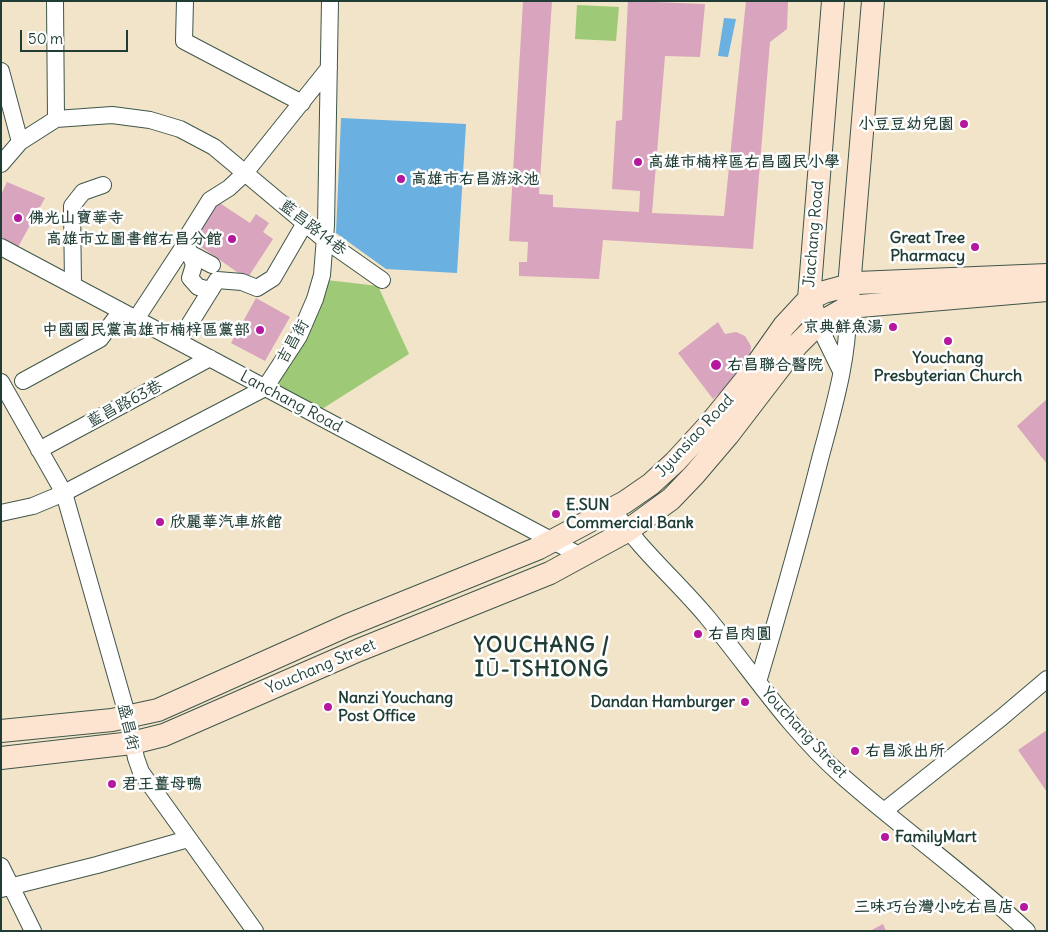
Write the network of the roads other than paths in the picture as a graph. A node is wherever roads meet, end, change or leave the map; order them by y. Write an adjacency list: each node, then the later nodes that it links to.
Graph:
1 (55, 1): 9 (street)
2 (185, 1): 8 (street)
3 (330, 1): 6 (street, 吉昌街)
4 (833, 1): 24 (street, Jiachang Road)
5 (873, 1): 20 (street)
6 (329, 68): 8 (street); 15 (street, 吉昌街)
7 (1, 71): 10 (street)
8 (302, 103): 12 (street)
9 (56, 120): 10 (street, 藍昌路14巷); 12 (street, 藍昌路14巷)
10 (20, 142): 11 (street, 藍昌路14巷)
11 (1, 164)
12 (246, 173): 14 (street, 藍昌路14巷); 22 (street)
13 (103, 185): 21 (street)
14 (305, 223): 15 (street, 藍昌路14巷); 22 (street)
15 (325, 240): 19 (street, 藍昌路14巷); 34 (street, 吉昌街)
16 (1, 247): 21 (street, Lanchang Road)
17 (212, 265): 27 (street)
18 (1047, 275): 20 (street, Jyunsiao Road)
19 (382, 280)
20 (848, 284): 24 (street, Jyunsiao Road); 25 (street)
21 (73, 285): 26 (street, Lanchang Road)
22 (211, 290): 29 (street)
23 (1047, 290): 25 (street, Jyunsiao Road)
24 (808, 299): 28 (street, Jiachang Road); 37 (street, Jyunsiao Road)
25 (848, 307): 28 (street, Jyunsiao Road); 31 (street)
26 (121, 311): 27 (street, Lanchang Road); 32 (street)
27 (136, 319): 29 (street, Lanchang Road)
28 (818, 324): 31 (street, Jiachang Road); 39 (street, Jyunsiao Road)
29 (178, 341): 30 (street, Lanchang Road)
30 (210, 358): 34 (street, Lanchang Road); 35 (street, 藍昌路63巷)
31 (841, 371): 43 (street)
32 (23, 381)
33 (1, 382): 35 (street, 盛昌街)
34 (265, 388): 36 (street, 吉昌街); 40 (street, Lanchang Road)
35 (39, 450): 36 (street, 盛昌街)
36 (64, 493): 38 (street, 吉昌街); 44 (street, 盛昌街)
37 (612, 508): 39 (street, Youchang Street); 40 (street, Jyunsiao Road)
38 (1, 513)
39 (627, 530): 41 (street, Youchang Street); 43 (street, Youchang Street)
40 (552, 541): 41 (street, Lanchang Road); 44 (street, Youchang Street)
41 (581, 556): 46 (street, Youchang Street)
42 (1047, 679): 48 (street)
43 (758, 682): 48 (street, Youchang Street)
44 (128, 718): 45 (street, Youchang Street); 46 (street, 盛昌街)
45 (1, 731)
46 (132, 743): 47 (street, Youchang Street); 49 (street, 盛昌街)
47 (1, 758)
48 (884, 811): 54 (street, Youchang Street)
49 (188, 839): 51 (street); 53 (street, 盛昌街)
50 (1, 866): 51 (street)
51 (6, 887): 52 (street)
52 (33, 931)
53 (256, 931)
54 (1027, 931)

